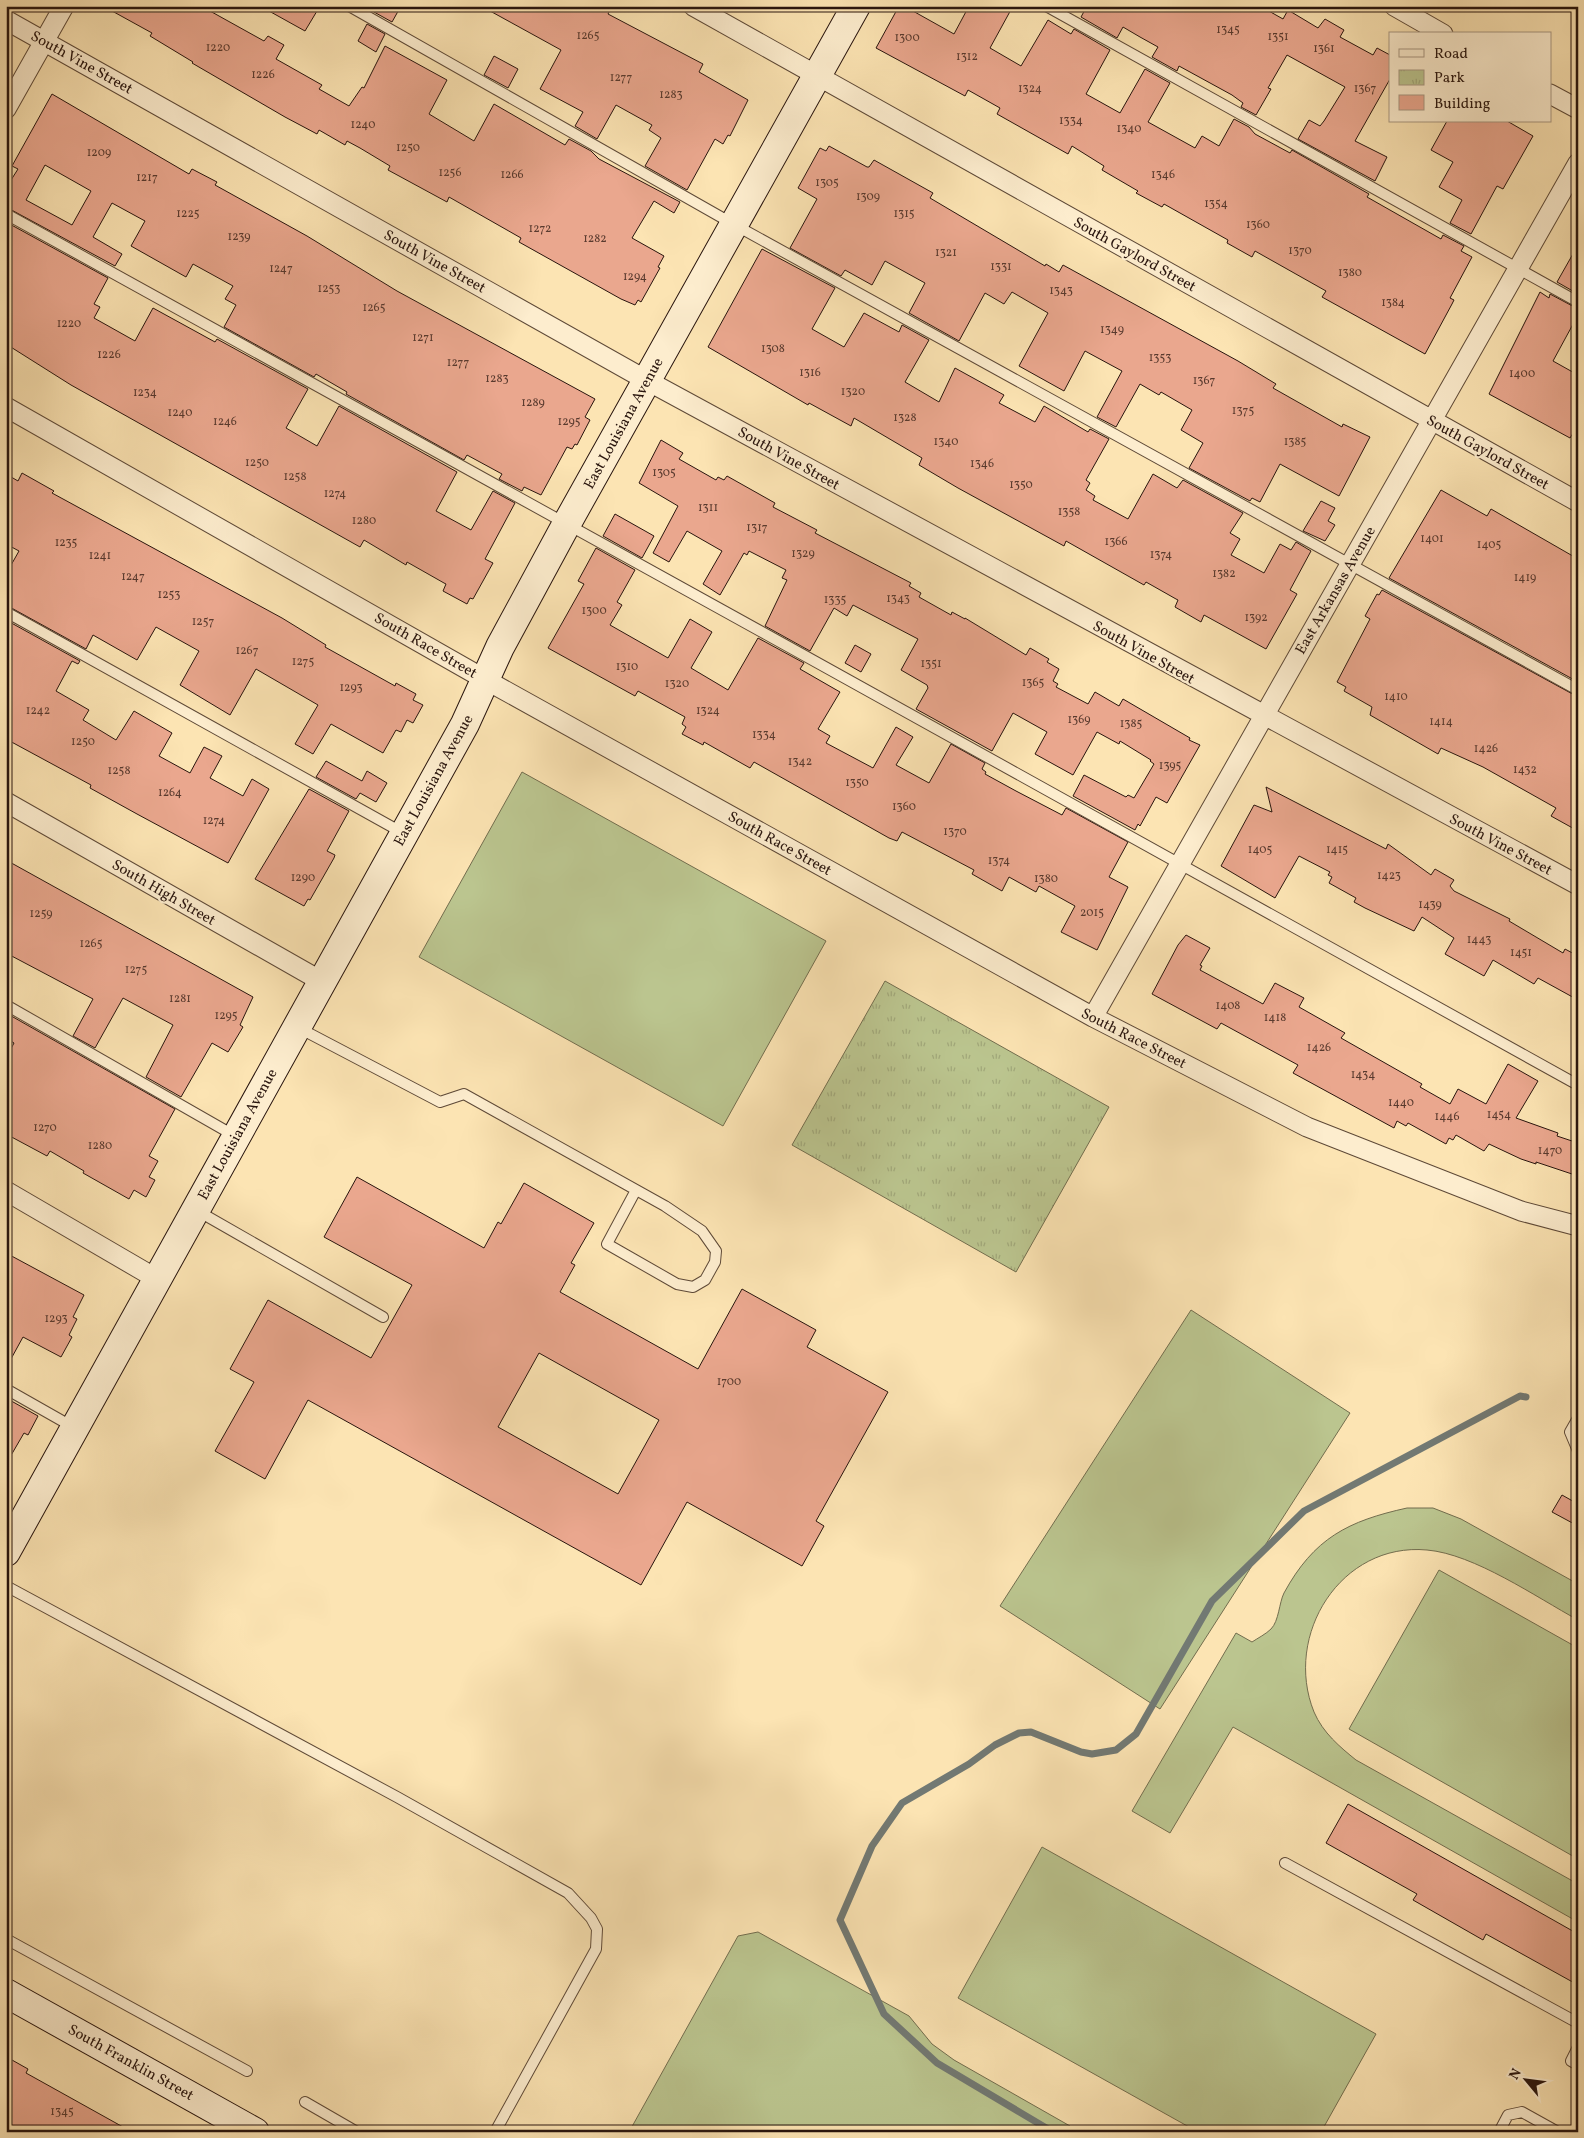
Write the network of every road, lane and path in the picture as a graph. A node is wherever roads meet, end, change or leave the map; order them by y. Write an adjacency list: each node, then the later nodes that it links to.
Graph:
1 (64, 6): 9 (street)
2 (350, 6): 16 (lane)
3 (693, 6): 10 (street, South Gaylord Street)
4 (856, 6): 10 (street, East Louisiana Avenue)
5 (1046, 6): 17 (lane)
6 (1394, 6): 8 (street)
7 (6, 20): 9 (street, South Vine Street)
8 (1440, 32)
9 (44, 41): 12 (street); 19 (street, South Vine Street)
10 (817, 76): 16 (street, East Louisiana Avenue); 21 (street, South Gaylord Street)
11 (1552, 95): 13 (street)
12 (6, 109)
13 (1578, 109)
14 (1578, 163): 17 (street, East Arkansas Avenue)
15 (6, 214): 23 (lane)
16 (735, 225): 19 (street, East Louisiana Avenue); 24 (lane)
17 (1518, 268): 18 (lane); 21 (street, East Arkansas Avenue)
18 (1578, 302)
19 (646, 380): 23 (street, East Louisiana Avenue); 28 (street, South Vine Street)
20 (6, 407): 26 (street, South Race Street)
21 (1432, 421): 22 (street, South Gaylord Street); 24 (street, East Arkansas Avenue)
22 (1578, 502)
23 (566, 525): 26 (street, East Louisiana Avenue); 31 (lane)
24 (1350, 563): 27 (lane); 28 (street, East Arkansas Avenue)
25 (6, 612): 30 (lane)
26 (486, 680): 30 (street, East Louisiana Avenue); 35 (street, South Race Street)
27 (1578, 690)
28 (1263, 716): 31 (street, East Arkansas Avenue); 32 (street, South Vine Street)
29 (6, 802): 33 (street, South High Street)
30 (404, 833): 33 (street, East Louisiana Avenue)
31 (1180, 862): 35 (street, East Arkansas Avenue); 37 (lane)
32 (1578, 885)
33 (321, 981): 36 (street, East Louisiana Avenue)
34 (6, 1005): 38 (lane)
35 (1093, 1017): 42 (street, South Race Street)
36 (296, 1027): 38 (street, East Louisiana Avenue); 39 (lane)
37 (1578, 1085)
38 (236, 1136): 41 (street, East Louisiana Avenue)
39 (636, 1190): 39 (lane)
40 (6, 1191): 43 (street)
41 (195, 1210): 43 (street, East Louisiana Avenue); 44 (lane)
42 (1578, 1226)
43 (157, 1278): 47 (street, East Louisiana Avenue)
44 (383, 1317)
45 (6, 1390): 47 (lane)
46 (1578, 1418): 48 (lane)
47 (74, 1428): 49 (street, East Louisiana Avenue)
48 (1578, 1451)
49 (6, 1552)
50 (6, 1586): 61 (lane)
51 (1285, 1863): 54 (lane)
52 (6, 1939): 57 (lane)
53 (6, 1993): 59 (street, South Franklin Street)
54 (1578, 2023)
55 (1578, 2047): 56 (lane)
56 (1578, 2065)
57 (247, 2071)
58 (304, 2102): 60 (lane)
59 (255, 2132)
60 (357, 2132)
61 (495, 2132)
62 (1499, 2132): 63 (lane)
63 (1558, 2132)

